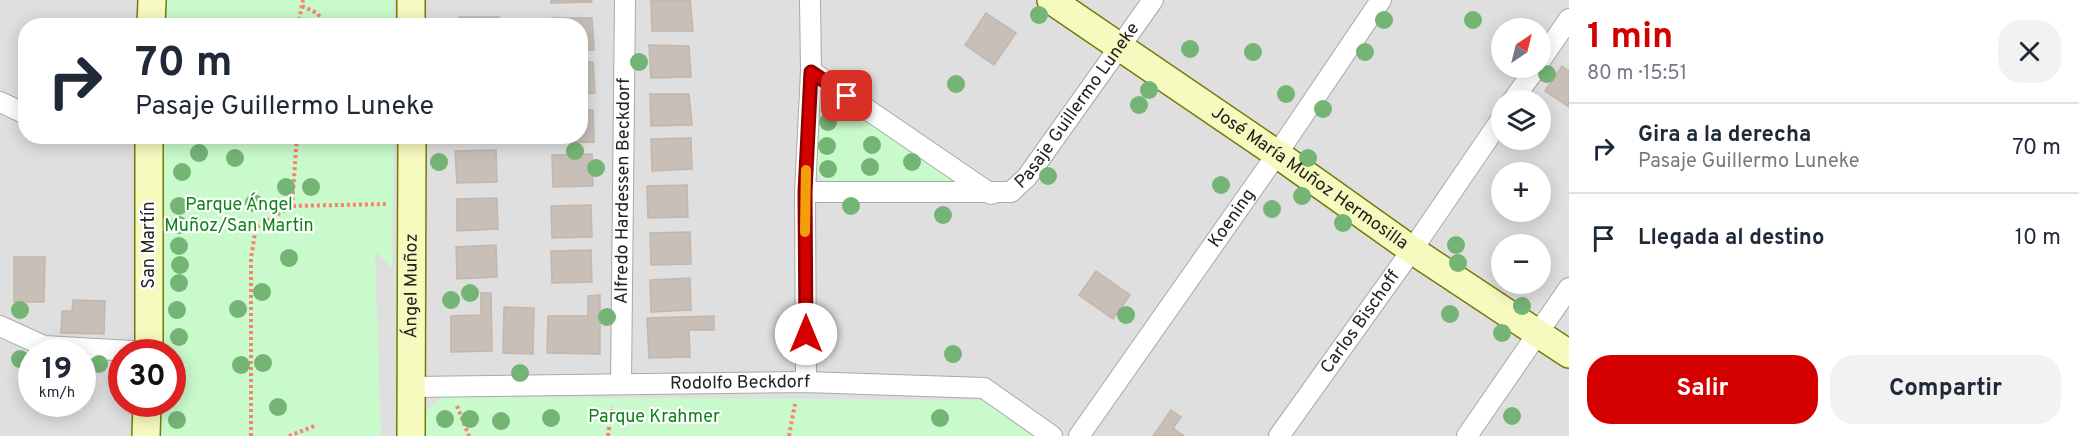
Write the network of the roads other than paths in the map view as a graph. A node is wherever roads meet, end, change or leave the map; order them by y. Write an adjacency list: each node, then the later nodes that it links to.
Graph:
1 (152, 0): 8 (street)
2 (411, 0): 9 (street)
3 (625, 0): 30 (street, Alfredo Hardessen Beckdorf)
4 (810, 0): 13 (street)
5 (1051, 0): 12 (street, José María Muñoz Hermosilla)
6 (1153, 0): 12 (street, Pasaje Guillermo Luneke)
7 (1382, 0): 19 (street, Koening)
8 (151, 18)
9 (411, 18)
10 (1569, 19): 11 (street)
11 (1551, 45)
12 (1120, 48): 19 (street, José María Muñoz Hermosilla); 21 (street, Pasaje Guillermo Luneke)
13 (811, 72): 20 (street); 21 (street, Pasaje Guillermo Luneke)
14 (0, 102): 15 (street)
15 (18, 110)
16 (1491, 134): 22 (street, Carlos Bischoff)
17 (149, 144): 26 (street, San Martín)
18 (412, 144): 31 (street, Ángel Muñoz)
19 (1277, 154): 22 (street, José María Muñoz Hermosilla); 36 (street, Koening)
20 (805, 192): 21 (street, Pasaje Guillermo Luneke); 29 (street)
21 (991, 194)
22 (1412, 250): 25 (street, José María Muñoz Hermosilla); 37 (street, Carlos Bischoff)
23 (1569, 288): 25 (street)
24 (0, 327): 27 (street)
25 (1539, 333): 28 (street, José María Muñoz Hermosilla); 38 (street)
26 (148, 339)
27 (108, 350)
28 (1569, 354)
29 (806, 382): 30 (street, Rodolfo Beckdorf); 35 (street, Rodolfo Beckdorf)
30 (621, 383): 31 (street, Rodolfo Beckdorf)
31 (412, 387): 34 (street, Ángel Muñoz)
32 (147, 417): 33 (street)
33 (146, 436)
34 (411, 436)
35 (1052, 436)
36 (1079, 436)
37 (1279, 436)
38 (1467, 436)

